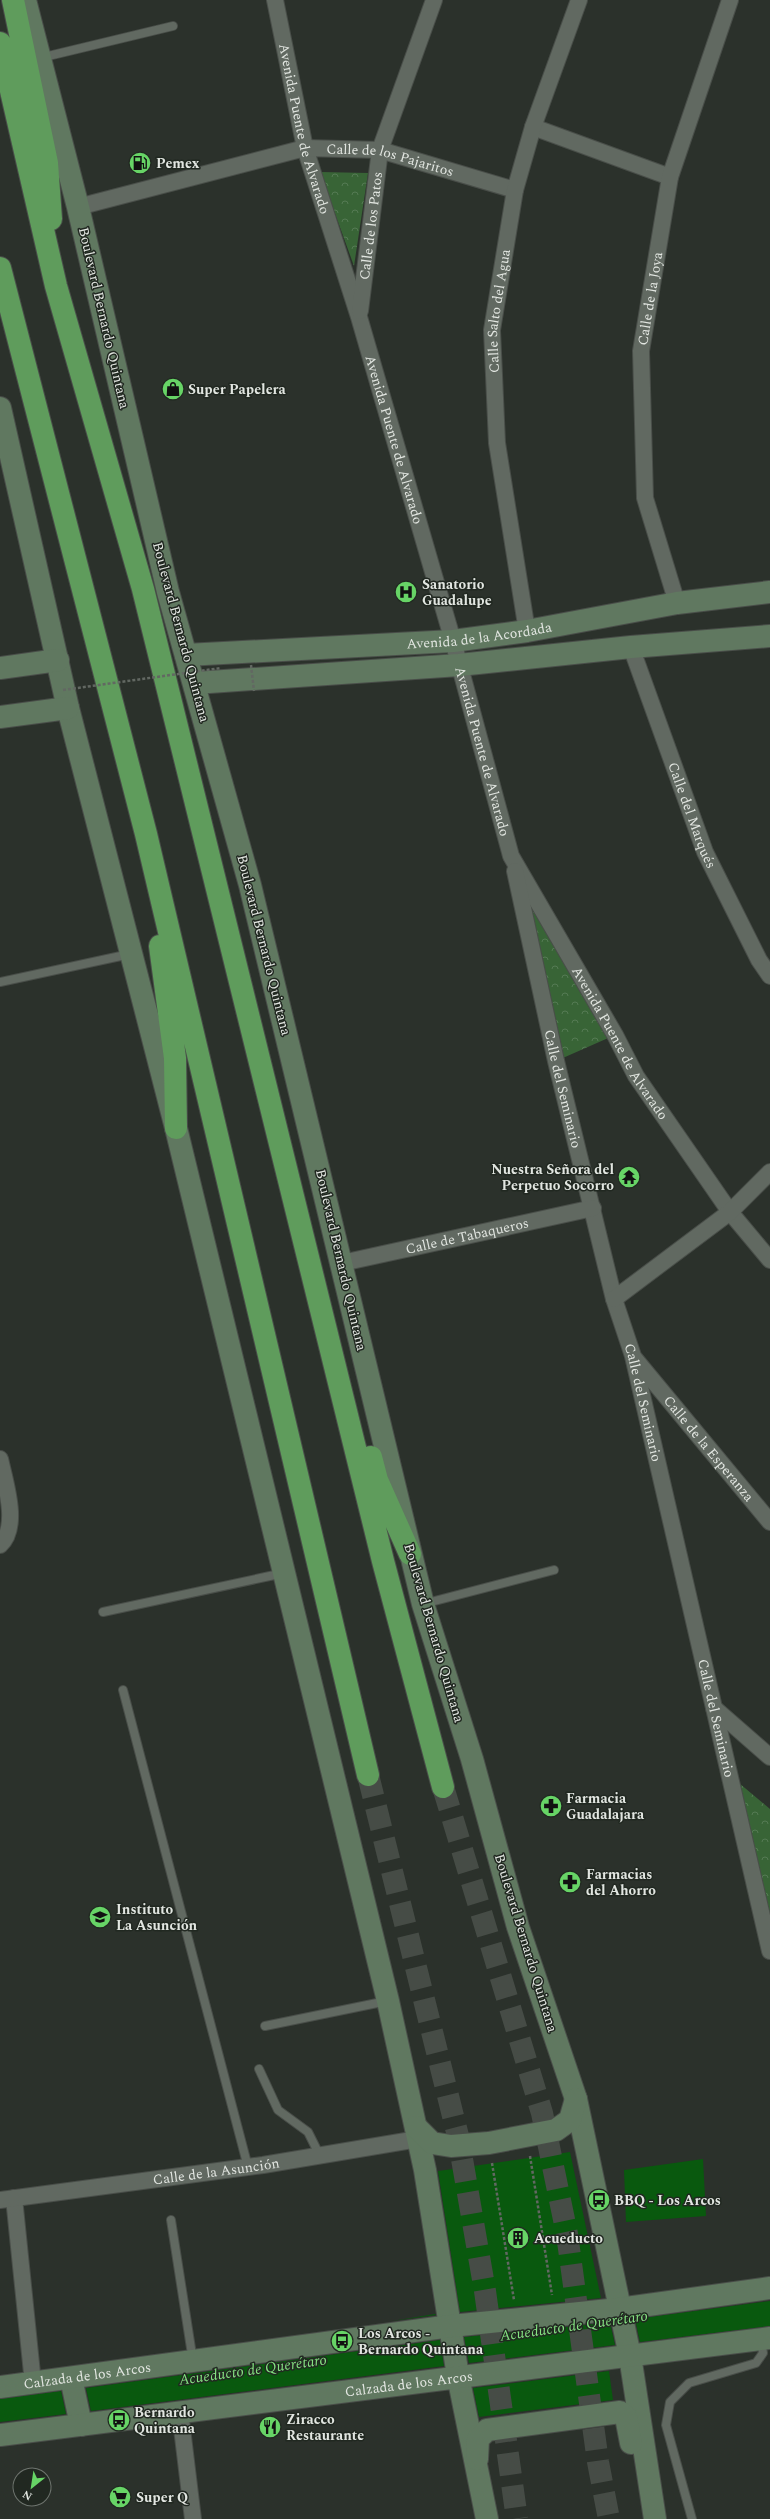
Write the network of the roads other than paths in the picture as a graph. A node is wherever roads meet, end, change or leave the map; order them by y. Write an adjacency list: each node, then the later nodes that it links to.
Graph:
1 (13, 0): 17 (highway)
2 (25, 0): 9 (main road, Boulevard Bernardo Quintana)
3 (275, 0): 11 (street, Avenida Puente de Alvarado)
4 (434, 0): 12 (street, Calle de los Patos)
5 (579, 0): 10 (street, Calle Salto del Agua)
6 (730, 0): 13 (street, Calle de la Joya)
7 (174, 26): 9 (lane)
8 (0, 44): 17 (highway, Boulevard Bernardo Quintana)
9 (40, 58): 15 (main road, Boulevard Bernardo Quintana)
10 (533, 127): 13 (street); 14 (street, Calle Salto del Agua)
11 (305, 148): 12 (street, Calle de los Pajaritos); 15 (street, Calle de los Pajaritos); 18 (street, Avenida Puente de Alvarado)
12 (380, 150): 14 (street, Calle de los Pajaritos); 18 (street, Calle de los Patos)
13 (670, 177): 21 (street, Calle de la Joya)
14 (515, 190): 22 (street, Calle Salto del Agua)
15 (78, 207): 26 (main road, Boulevard Bernardo Quintana)
16 (0, 268): 33 (highway)
17 (56, 286): 38 (highway, Boulevard Bernardo Quintana)
18 (359, 317): 24 (street, Avenida Puente de Alvarado)
19 (0, 408): 27 (main road)
20 (770, 592): 21 (main road, Avenida de la Acordada)
21 (677, 603): 22 (main road, Avenida de la Acordada)
22 (527, 631): 24 (main road, Avenida de la Acordada)
23 (770, 636): 25 (main road, Avenida de la Acordada)
24 (453, 641): 26 (main road, Avenida de la Acordada); 28 (street, Avenida Puente de Alvarado)
25 (631, 647): 28 (main road, Avenida de la Acordada); 36 (street, Calle del Marqués)
26 (186, 655): 30 (main road, Boulevard Bernardo Quintana)
27 (58, 660): 29 (main road); 31 (main road)
28 (459, 665): 30 (main road, Avenida de la Acordada); 34 (street, Avenida Puente de Alvarado)
29 (0, 668)
30 (195, 682): 44 (main road, Boulevard Bernardo Quintana)
31 (65, 699): 32 (main road); 35 (main road)
32 (0, 717)
33 (146, 834): 39 (highway); 58 (highway)
34 (511, 856): 41 (street, Calle del Seminario); 42 (street, Avenida Puente de Alvarado)
35 (131, 954): 37 (lane); 39 (main road)
36 (770, 976)
37 (0, 982)
38 (274, 1121): 50 (highway); 59 (highway, Boulevard Bernardo Quintana)
39 (176, 1128): 52 (main road)
40 (770, 1172): 42 (street)
41 (593, 1208): 44 (street, Calle de Tabaqueros); 45 (street, Calle del Seminario)
42 (730, 1212): 43 (street, Avenida Puente de Alvarado); 45 (street)
43 (770, 1260)
44 (342, 1263): 50 (main road, Boulevard Bernardo Quintana)
45 (614, 1299): 46 (street, Calle del Seminario)
46 (633, 1356): 48 (street, Calle de la Esperanza); 56 (street, Calle del Seminario)
47 (0, 1459): 49 (street)
48 (767, 1514)
49 (0, 1545)
50 (410, 1554): 53 (main road, Boulevard Bernardo Quintana)
51 (554, 1570): 53 (lane)
52 (284, 1573): 54 (lane); 61 (main road)
53 (423, 1604): 64 (main road, Boulevard Bernardo Quintana)
54 (102, 1612)
55 (123, 1690): 67 (lane)
56 (714, 1708): 57 (street); 60 (street, Calle del Seminario)
57 (770, 1758)
58 (368, 1775)
59 (443, 1786)
60 (770, 1951)
61 (388, 2001): 62 (lane); 65 (main road)
62 (265, 2026)
63 (259, 2069): 66 (lane)
64 (576, 2100): 65 (main road); 71 (main road, Boulevard Bernardo Quintana)
65 (417, 2133): 66 (street, Calle de la Asunción); 72 (main road)
66 (320, 2156): 67 (street, Calle de la Asunción)
67 (248, 2167): 68 (street, Calle de la Asunción)
68 (7, 2199): 78 (street, Calle de la Asunción)
69 (171, 2220): 75 (lane)
70 (770, 2288): 71 (main road, Calzada de los Arcos)
71 (619, 2309): 72 (main road, Calzada de los Arcos); 74 (main road, Boulevard Bernardo Quintana)
72 (451, 2326): 75 (main road, Calzada de los Arcos); 76 (main road)
73 (765, 2339): 74 (main road, Calzada de los Arcos); 88 (lane)
74 (630, 2356): 76 (main road, Calzada de los Arcos); 87 (main road, Boulevard Bernardo Quintana)
75 (193, 2361): 77 (main road, Calzada de los Arcos)
76 (458, 2376): 80 (main road, Calzada de los Arcos); 83 (main road)
77 (71, 2378): 78 (main road, Calzada de los Arcos); 81 (main road)
78 (33, 2383): 79 (main road, Calzada de los Arcos)
79 (0, 2387)
80 (180, 2412): 81 (main road, Calzada de los Arcos); 84 (street)
81 (81, 2425): 82 (main road, Calzada de los Arcos)
82 (0, 2435)
83 (477, 2470): 85 (main road); 86 (main road)
84 (193, 2519)
85 (488, 2519)
86 (643, 2519)
87 (655, 2519)
88 (692, 2519)

